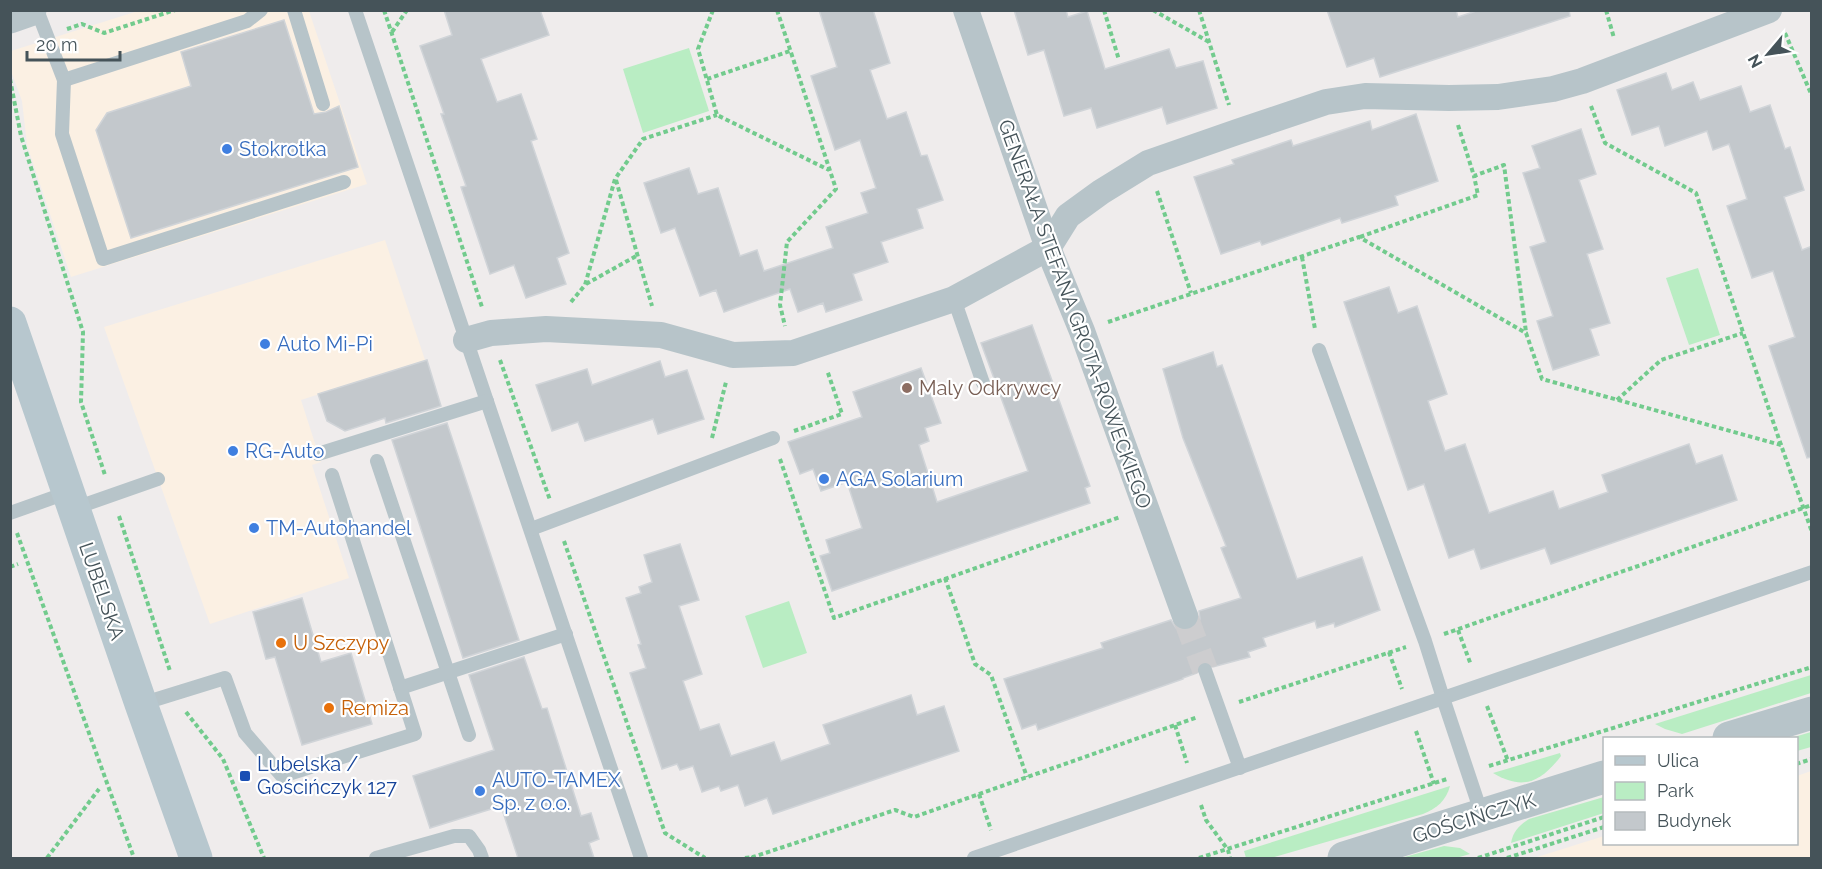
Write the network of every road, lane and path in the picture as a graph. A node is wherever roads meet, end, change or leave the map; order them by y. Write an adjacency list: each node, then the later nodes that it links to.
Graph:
1 (37, 10): 16 (lane)
2 (175, 10): 16 (path)
3 (261, 10): 23 (lane)
4 (294, 10): 27 (lane)
5 (355, 10): 49 (lane)
6 (384, 10): 17 (path)
7 (407, 10): 17 (path)
8 (713, 10): 22 (path)
9 (777, 10): 20 (path)
10 (966, 10): 36 (street, GENERAŁA STEFANA GROTA-ROWECKIEGO)
11 (1104, 10): 21 (path)
12 (1153, 10): 19 (path)
13 (1199, 10): 19 (path)
14 (1769, 10): 24 (street)
15 (10, 17): 16 (street)
16 (39, 23): 23 (lane)
17 (392, 32): 45 (path)
18 (1785, 32): 25 (path)
19 (1209, 42): 29 (path)
20 (790, 51): 22 (path); 31 (path)
21 (1119, 60)
22 (707, 79): 28 (path)
23 (64, 80): 34 (lane)
24 (1582, 81): 26 (street); 47 (path)
25 (1812, 96)
26 (1449, 98): 29 (street); 32 (path)
27 (323, 104)
28 (717, 115): 31 (path); 33 (path)
29 (1237, 132): 30 (street)
30 (1148, 163): 36 (street); 40 (path)
31 (829, 170): 52 (path)
32 (1474, 176): 35 (path); 46 (path)
33 (615, 179): 37 (path); 39 (path)
34 (344, 182)
35 (1359, 237): 38 (path); 46 (path)
36 (1047, 248): 41 (street); 44 (street, GENERAŁA STEFANA GROTA-ROWECKIEGO)
37 (638, 255): 39 (path); 48 (path)
38 (1302, 257): 40 (path); 51 (path)
39 (585, 285): 43 (path)
40 (1191, 293): 44 (path)
41 (954, 299): 50 (street); 54 (lane)
42 (10, 322): 64 (main road, LUBELSKA)
43 (546, 330): 45 (street); 48 (street)
44 (1082, 331): 66 (street, GENERAŁA STEFANA GROTA-ROWECKIEGO)
45 (491, 333): 49 (street); 68 (path)
46 (1526, 333): 55 (path)
47 (1743, 333): 55 (path); 58 (path)
48 (661, 335): 53 (street)
49 (466, 340): 56 (lane)
50 (818, 344): 52 (street); 57 (path)
51 (1319, 350): 78 (lane)
52 (793, 353): 53 (street)
53 (733, 355): 61 (path)
54 (983, 383)
55 (1617, 400): 58 (path)
56 (487, 401): 59 (lane); 70 (lane)
57 (773, 438): 61 (lane); 75 (path)
58 (1781, 445): 67 (path)
59 (318, 454)
60 (378, 461): 81 (lane)
61 (706, 463): 68 (lane)
62 (332, 475): 82 (lane)
63 (158, 479): 64 (lane)
64 (72, 500): 69 (lane); 84 (main road, LUBELSKA)
65 (1812, 505): 67 (path)
66 (1146, 507): 75 (path); 76 (street, GENERAŁA STEFANA GROTA-ROWECKIEGO)
67 (1803, 508): 71 (path); 78 (path)
68 (557, 519): 70 (lane); 103 (path)
69 (12, 520): 98 (path)
70 (531, 529): 77 (lane)
71 (1812, 532)
72 (18, 564): 73 (path)
73 (10, 567)
74 (1812, 572): 83 (lane)
75 (945, 578): 91 (path)
76 (1185, 616)
77 (566, 634): 81 (lane); 102 (lane)
78 (1425, 641): 83 (lane); 85 (path)
79 (1812, 667): 90 (path)
80 (1204, 670): 85 (lane)
81 (448, 672): 82 (lane); 87 (lane)
82 (400, 688): 84 (lane)
83 (1443, 698): 89 (lane); 90 (lane)
84 (141, 705): 99 (main road, LUBELSKA)
85 (1220, 709): 89 (lane); 91 (path)
86 (1812, 713): 88 (street)
87 (469, 735)
88 (1732, 737)
89 (1240, 768): 106 (lane)
90 (1468, 772): 94 (lane); 107 (path)
91 (1028, 777): 105 (path)
92 (1603, 778): 94 (street, GOŚCIŃCZYK)
93 (99, 789): 97 (path)
94 (1482, 815): 108 (street, GOŚCIŃCZYK)
95 (1603, 818): 109 (path)
96 (1603, 828): 110 (path)
97 (47, 858)
98 (134, 858)
99 (196, 858)
100 (376, 858): 101 (lane)
101 (482, 858)
102 (641, 858)
103 (705, 858)
104 (745, 858): 105 (path)
105 (753, 858)
106 (974, 858)
107 (1199, 858)
108 (1344, 858)
109 (1478, 858)
110 (1507, 858)

